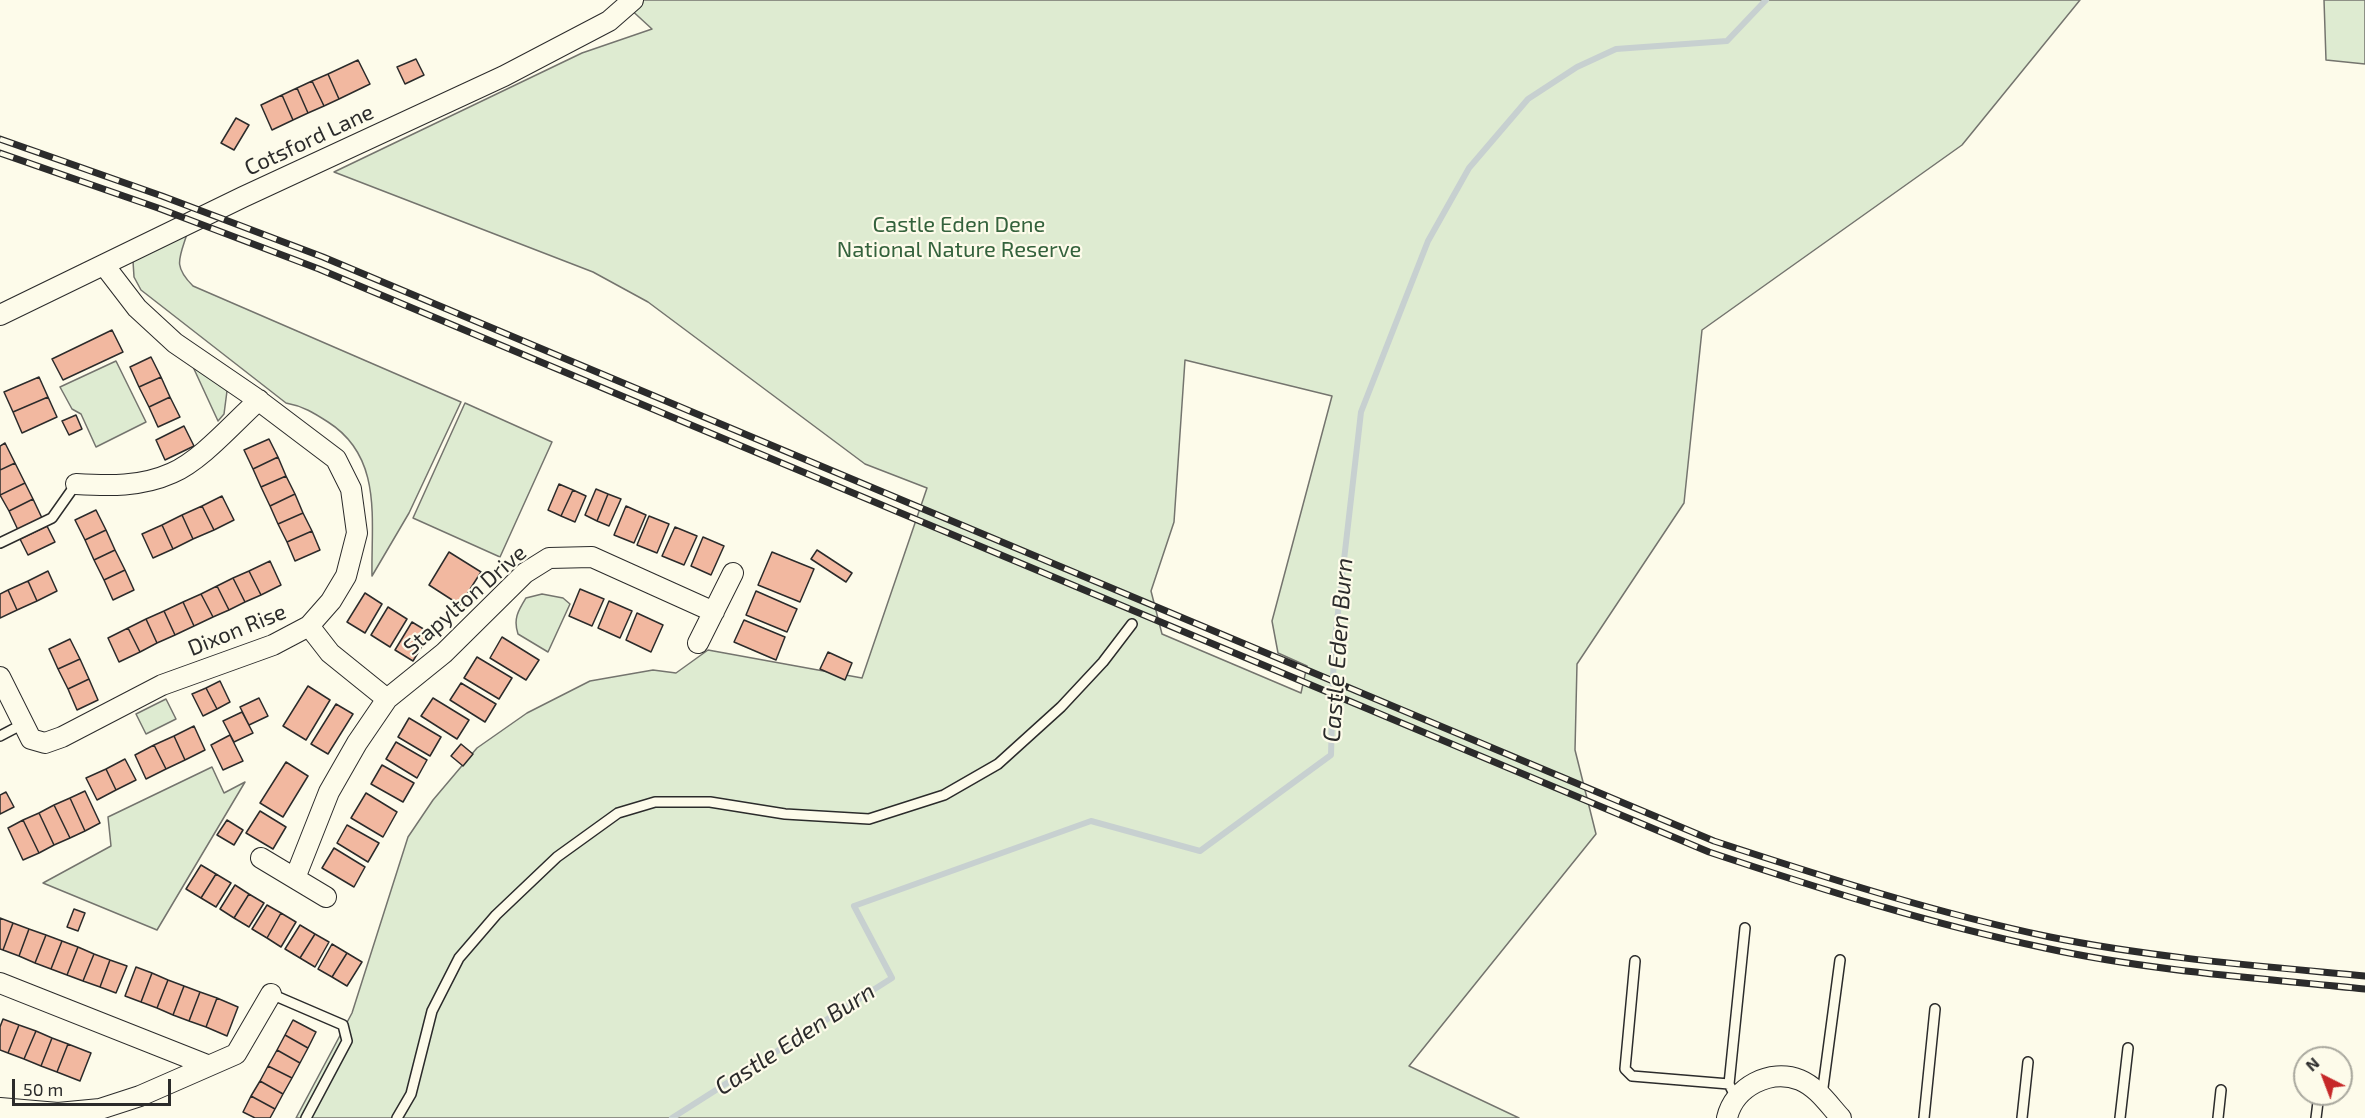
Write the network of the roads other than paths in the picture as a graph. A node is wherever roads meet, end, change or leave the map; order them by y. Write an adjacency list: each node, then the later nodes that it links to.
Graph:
1 (633, 0): 2 (street, Cotsford Lane)
2 (104, 265): 3 (street, Cotsford Lane); 4 (street, Dixon Rise)
3 (0, 315)
4 (259, 400): 5 (street); 10 (street, Dixon Rise)
5 (75, 484): 6 (lane)
6 (0, 543)
7 (733, 573): 8 (street)
8 (714, 612): 11 (street); 13 (street, Stapylton Drive)
9 (1132, 624): 33 (lane)
10 (309, 626): 13 (street); 14 (street, Dixon Rise)
11 (698, 644)
12 (0, 677): 14 (street, Dixon Rise)
13 (387, 699): 17 (street, Stapylton Drive)
14 (21, 725): 15 (lane)
15 (0, 736)
16 (261, 858): 17 (street)
17 (295, 878): 18 (street)
18 (326, 897)
19 (1744, 928): 28 (lane)
20 (1840, 960): 30 (lane)
21 (1635, 961): 28 (lane)
22 (0, 983): 27 (street)
23 (271, 994): 27 (street); 32 (lane)
24 (1935, 1009): 36 (lane)
25 (2127, 1048): 38 (lane)
26 (2028, 1062): 37 (lane)
27 (207, 1065): 31 (street)
28 (1733, 1090): 30 (street); 34 (street)
29 (2221, 1090): 39 (lane)
30 (1822, 1098): 35 (street)
31 (0, 1108)
32 (306, 1118)
33 (397, 1118)
34 (1727, 1118)
35 (1841, 1118)
36 (1924, 1118)
37 (2022, 1118)
38 (2120, 1118)
39 (2218, 1118)

